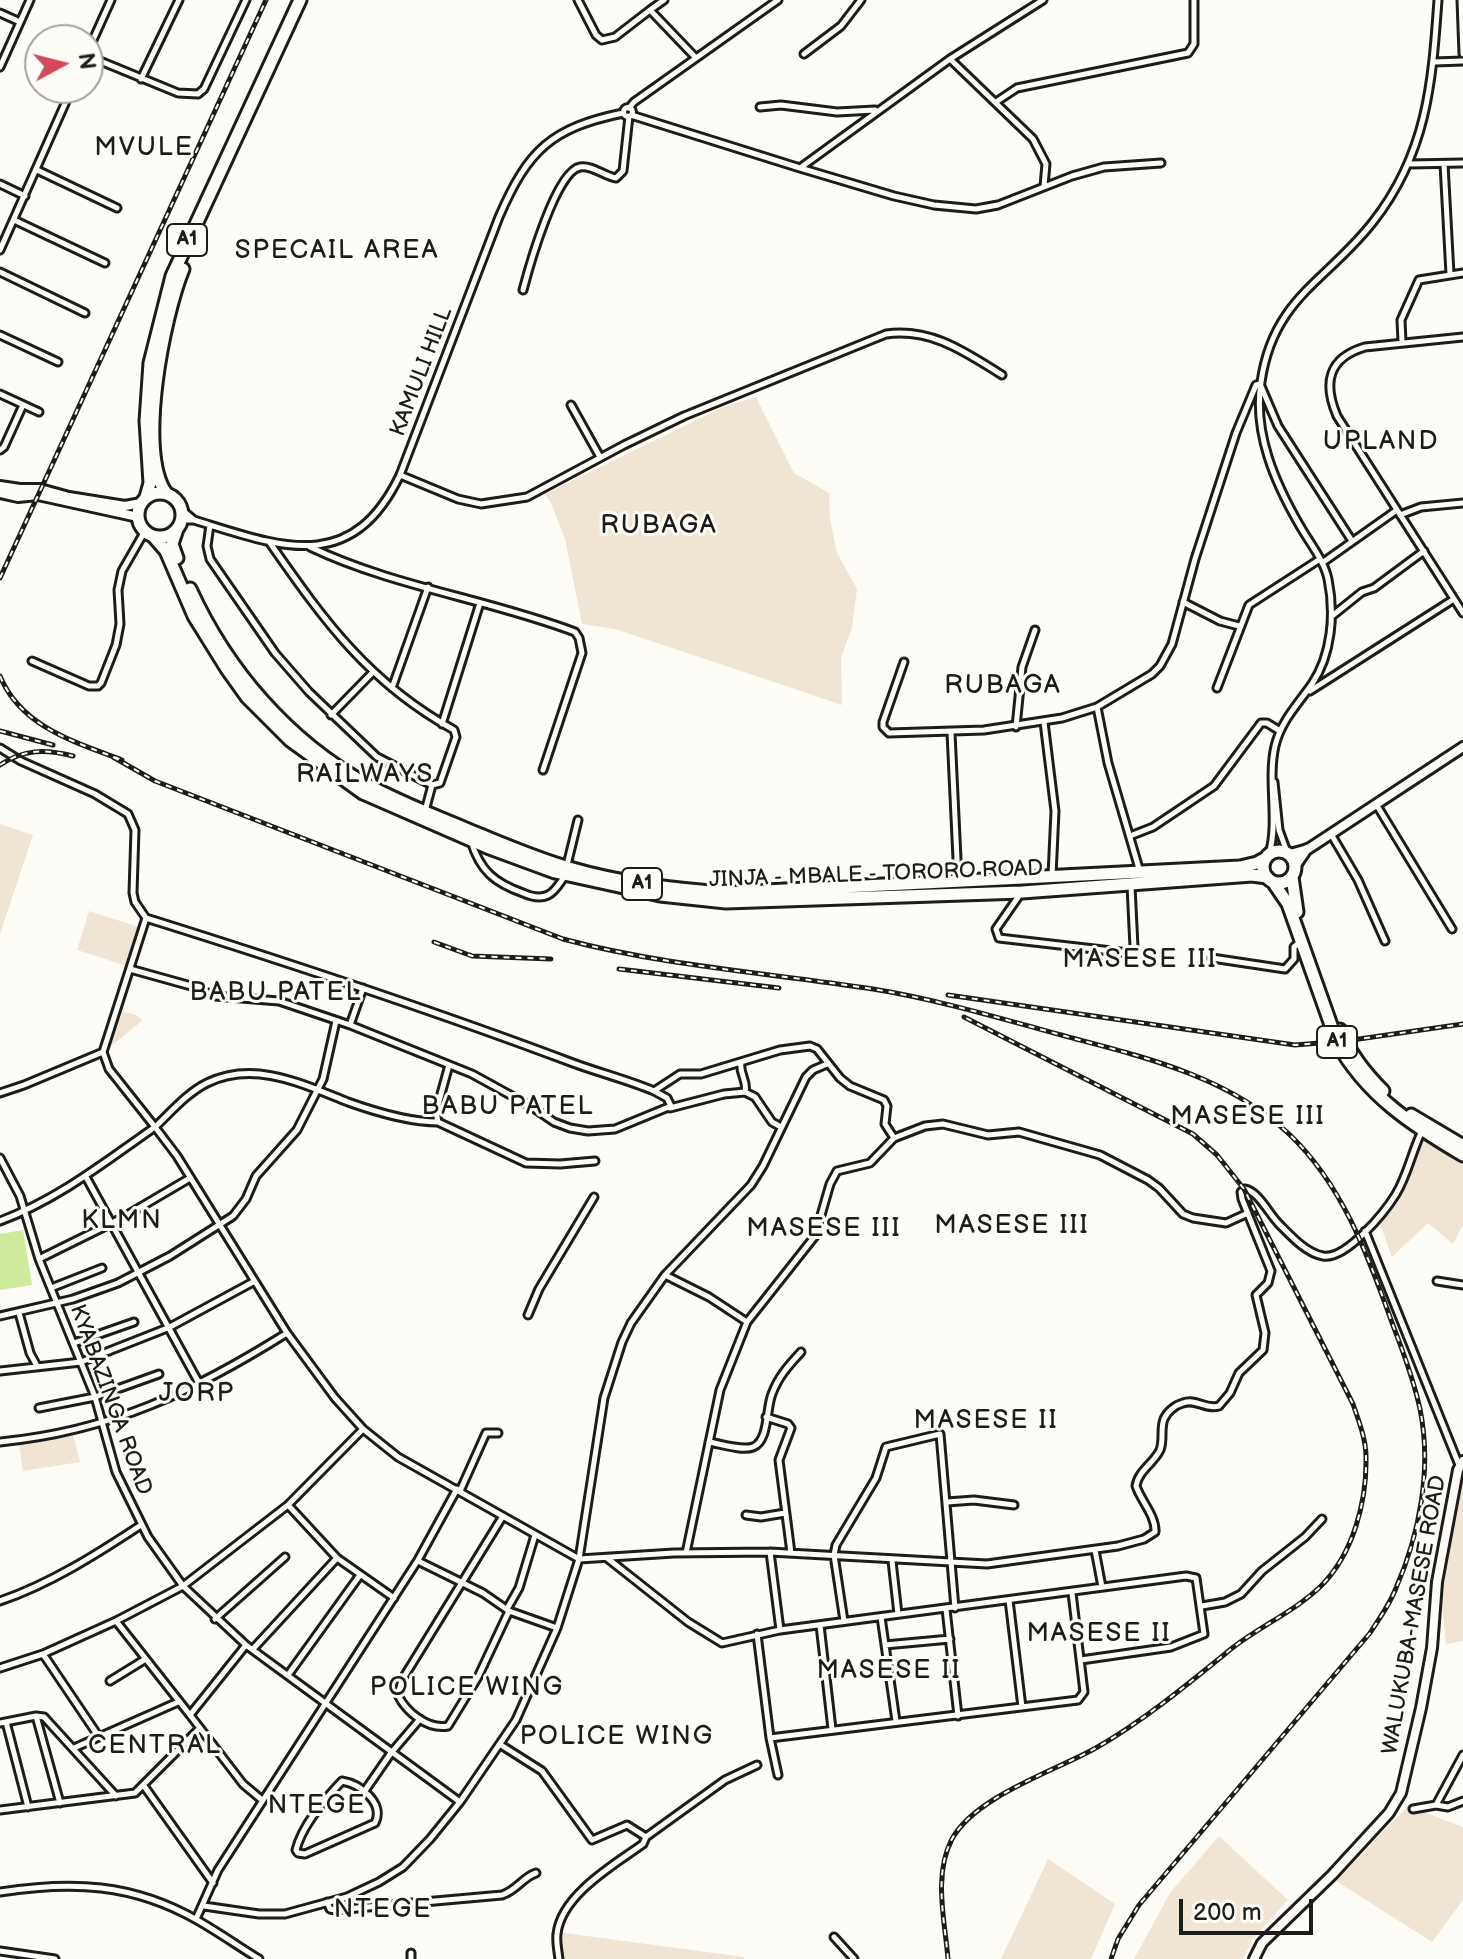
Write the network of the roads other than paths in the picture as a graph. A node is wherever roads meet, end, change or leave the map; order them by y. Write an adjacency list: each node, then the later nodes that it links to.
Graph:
1 (30, 0): 17 (street)
2 (111, 0): 18 (street)
3 (179, 0): 27 (street)
4 (246, 0): 27 (street)
5 (300, 0): 67 (highway, A1)
6 (308, 0): 66 (highway, A1)
7 (578, 0): 15 (street)
8 (664, 0): 15 (street)
9 (778, 0): 21 (street, KAMULI HILL)
10 (861, 0): 19 (street)
11 (1043, 0): 22 (street)
12 (1194, 0): 28 (street)
13 (1438, 0): 25 (street)
14 (1461, 0): 20 (street)
15 (650, 10): 21 (street)
16 (0, 13): 17 (street)
17 (20, 22): 26 (street)
18 (101, 24)
19 (804, 54)
20 (1463, 54)
21 (696, 58): 32 (street, KAMULI HILL)
22 (950, 59): 28 (street); 31 (street)
23 (1463, 61): 25 (street)
24 (104, 62): 27 (street)
25 (1434, 62): 35 (street)
26 (0, 67)
27 (141, 79)
28 (996, 102): 40 (street)
29 (65, 104): 38 (street)
30 (760, 107): 31 (street)
31 (877, 110): 37 (street)
32 (628, 113): 37 (street); 49 (street); 63 (street, KAMULI HILL)
33 (1161, 163): 40 (street)
34 (1463, 163): 36 (street)
35 (1409, 164): 36 (street); 56 (street)
36 (1444, 164): 48 (street)
37 (800, 168): 40 (street)
38 (37, 170): 41 (street); 42 (street)
39 (0, 184): 41 (street)
40 (1044, 187)
41 (25, 196): 43 (street)
42 (117, 208)
43 (14, 220): 44 (street); 45 (street)
44 (0, 250)
45 (105, 263)
46 (0, 272): 50 (street)
47 (1463, 273): 48 (street)
48 (1450, 274): 53 (street)
49 (523, 290)
50 (85, 313)
51 (0, 335): 54 (street)
52 (1463, 337): 53 (street)
53 (1402, 342): 69 (street)
54 (58, 362)
55 (1002, 375): 62 (street)
56 (1260, 384): 74 (street); 78 (street); 81 (street)
57 (0, 394): 58 (street)
58 (23, 405): 60 (street); 61 (street)
59 (571, 405): 62 (street)
60 (39, 412)
61 (0, 450)
62 (600, 457): 63 (street)
63 (400, 475): 76 (street, KAMULI HILL)
64 (0, 486): 67 (street)
65 (0, 493): 70 (street)
66 (166, 493): 67 (highway); 71 (highway, A1)
67 (143, 500): 70 (highway, A1)
68 (1463, 504): 69 (street)
69 (1398, 512): 74 (street); 77 (street)
70 (138, 517): 73 (highway, A1)
71 (183, 519): 72 (street, KAMULI HILL); 73 (highway); 106 (highway, JINJA - MBALE - TORORO ROAD / A1)
72 (210, 525): 75 (street, KAMULI HILL); 94 (street)
73 (149, 534): 87 (street); 110 (highway, JINJA - MBALE - TORORO ROAD / A1)
74 (1352, 541): 78 (street)
75 (270, 543): 76 (street, KAMULI HILL); 89 (street)
76 (310, 547): 79 (street)
77 (1424, 551): 80 (street); 84 (street)
78 (1321, 561): 84 (street); 85 (street)
79 (428, 587): 82 (street); 90 (street)
80 (1454, 599): 83 (street); 92 (street)
81 (1183, 602): 85 (street); 93 (street)
82 (480, 603): 96 (street); 102 (street)
83 (1463, 613)
84 (1331, 617): 92 (street)
85 (1239, 626): 91 (street)
86 (1035, 630): 97 (street)
87 (32, 661)
88 (904, 662): 99 (street)
89 (372, 673): 90 (street); 94 (street)
90 (392, 688): 96 (street)
91 (1217, 688)
92 (1305, 694): 98 (street)
93 (1097, 707): 95 (street); 109 (street)
94 (331, 715): 104 (street)
95 (1044, 722): 97 (street); 116 (street)
96 (442, 724): 104 (street)
97 (1016, 727): 99 (street)
98 (1280, 731): 103 (street); 109 (street)
99 (951, 733): 118 (street)
100 (1463, 747): 105 (street)
101 (0, 748): 121 (street)
102 (543, 770)
103 (1272, 773): 111 (street); 112 (street)
104 (432, 785): 106 (street)
105 (1376, 804): 108 (street); 122 (street)
106 (425, 812): 113 (highway, JINJA - MBALE - TORORO ROAD / A1)
107 (578, 820): 113 (street)
108 (1330, 833): 112 (street); 124 (street)
109 (1130, 836): 114 (street)
110 (471, 840): 113 (highway, JINJA - MBALE - TORORO ROAD / A1); 113 (street)
111 (1267, 856): 112 (highway, A1); 114 (highway, JINJA - MBALE - TORORO ROAD / A1); 117 (highway, A1)
112 (1291, 857): 115 (highway, A1)
113 (566, 871): 118 (highway, JINJA - MBALE - TORORO ROAD / A1); 120 (highway, JINJA - MBALE - TORORO ROAD / A1)
114 (1140, 873): 116 (highway, JINJA - MBALE - TORORO ROAD / A1)
115 (1292, 877): 117 (highway, A1); 146 (highway, A1)
116 (1052, 878): 118 (highway, JINJA - MBALE - TORORO ROAD / A1)
117 (1270, 880): 119 (highway, JINJA - MBALE - TORORO ROAD / A1); 123 (highway, A1)
118 (958, 882)
119 (1131, 883): 120 (highway, JINJA - MBALE - TORORO ROAD / A1); 120 (street)
120 (1022, 892)
121 (146, 918): 126 (street); 127 (street)
122 (1452, 929)
123 (1301, 941): 125 (street); 144 (highway, A1)
124 (1385, 941)
125 (1212, 958)
126 (130, 969): 128 (street); 130 (street)
127 (363, 988): 129 (street); 135 (street)
128 (336, 1021): 129 (street); 134 (street)
129 (350, 1025): 133 (street)
130 (103, 1052): 137 (street); 142 (street)
131 (741, 1063): 132 (street); 135 (street); 136 (street)
132 (827, 1064): 143 (street); 145 (street)
133 (449, 1065): 140 (street); 141 (street)
134 (317, 1089): 141 (street); 142 (street); 157 (street)
135 (654, 1091): 138 (street)
136 (745, 1092): 139 (street); 143 (street)
137 (0, 1093)
138 (667, 1098): 139 (street); 140 (street)
139 (679, 1104): 140 (street)
140 (669, 1108)
141 (438, 1122): 149 (street)
142 (155, 1127): 150 (street); 151 (street)
143 (781, 1127): 162 (street)
144 (1422, 1131): 147 (highway, A1); 158 (street)
145 (894, 1138): 154 (street); 172 (street)
146 (1463, 1146)
147 (1463, 1155)
148 (0, 1158): 153 (street, KYABAZINGA ROAD)
149 (595, 1161)
150 (86, 1177): 153 (street); 156 (street)
151 (190, 1178): 156 (street); 157 (street)
152 (594, 1197): 169 (street)
153 (24, 1212): 155 (street); 159 (street, KYABAZINGA ROAD)
154 (1248, 1213): 158 (street); 201 (street)
155 (0, 1221)
156 (112, 1223): 159 (street); 161 (street)
157 (218, 1225): 161 (street); 164 (street)
158 (1365, 1231): 190 (street)
159 (39, 1259): 166 (street, KYABAZINGA ROAD)
160 (102, 1268): 166 (street)
161 (139, 1273): 167 (street); 173 (street)
162 (665, 1275): 172 (street); 209 (street)
163 (1437, 1281): 165 (street)
164 (253, 1282): 173 (street); 174 (street)
165 (1463, 1285)
166 (51, 1288): 167 (street, KYABAZINGA ROAD)
167 (57, 1303): 168 (street); 175 (street, KYABAZINGA ROAD)
168 (19, 1313): 170 (street); 178 (street)
169 (528, 1315)
170 (0, 1316)
171 (134, 1322): 175 (street)
172 (747, 1322): 189 (street)
173 (170, 1327): 177 (street); 181 (street)
174 (287, 1333): 181 (street); 186 (street)
175 (74, 1343): 177 (street, KYABAZINGA ROAD)
176 (801, 1352): 184 (street)
177 (81, 1362): 178 (street); 182 (street, KYABAZINGA ROAD)
178 (37, 1366): 179 (street)
179 (0, 1371)
180 (159, 1374): 182 (street)
181 (200, 1385): 185 (street)
182 (95, 1397): 183 (street); 185 (street, KYABAZINGA ROAD)
183 (39, 1408)
184 (766, 1417): 189 (street); 195 (street)
185 (102, 1423): 188 (street); 199 (street, KYABAZINGA ROAD)
186 (363, 1429): 191 (street); 193 (street)
187 (498, 1433): 191 (street)
188 (0, 1442)
189 (709, 1442): 203 (street)
190 (1461, 1463): 287 (street, WALUKUBA-MASESE ROAD)
191 (458, 1490): 197 (street); 210 (street)
192 (947, 1502): 194 (street); 205 (street); 212 (street)
193 (288, 1505): 207 (street); 215 (street)
194 (1014, 1505)
195 (785, 1513): 196 (street); 204 (street)
196 (746, 1515)
197 (503, 1516): 200 (street); 214 (street)
198 (1322, 1519): 221 (street)
199 (141, 1525): 215 (street, KYABAZINGA ROAD); 220 (street)
200 (535, 1535): 209 (street); 224 (street)
201 (1095, 1550): 212 (street); 216 (street)
202 (770, 1552): 203 (street); 204 (street); 232 (street)
203 (686, 1553): 208 (street)
204 (791, 1553): 205 (street)
205 (834, 1555): 211 (street); 229 (street)
206 (285, 1557): 227 (street)
207 (337, 1558): 213 (street); 237 (street)
208 (606, 1558): 209 (street); 233 (street)
209 (579, 1559): 231 (street)
210 (418, 1560): 214 (street); 218 (street)
211 (892, 1561): 212 (street); 225 (street)
212 (950, 1564): 222 (street)
213 (360, 1575): 218 (street); 242 (street)
214 (462, 1584): 224 (street); 250 (street)
215 (183, 1586): 227 (street, KYABAZINGA ROAD); 228 (street)
216 (1102, 1587): 217 (street); 221 (street)
217 (1072, 1593): 219 (street); 240 (street)
218 (394, 1598): 245 (street)
219 (1009, 1600): 222 (street); 246 (street)
220 (0, 1601)
221 (1202, 1606): 240 (street)
222 (955, 1608): 223 (street)
223 (946, 1609): 225 (street); 234 (street)
224 (508, 1610): 231 (street); 250 (street)
225 (898, 1614): 226 (street)
226 (881, 1617): 229 (street); 236 (street)
227 (215, 1619): 235 (street, KYABAZINGA ROAD)
228 (116, 1621): 238 (street); 239 (street)
229 (844, 1621): 230 (street)
230 (820, 1625): 232 (street); 254 (street)
231 (557, 1628): 257 (street)
232 (780, 1630): 233 (street)
233 (757, 1634): 256 (street)
234 (950, 1639): 236 (street); 249 (street)
235 (246, 1645): 237 (street, KYABAZINGA ROAD); 247 (street)
236 (885, 1645): 251 (street)
237 (253, 1649): 242 (street, KYABAZINGA ROAD)
238 (43, 1654): 241 (street); 255 (street)
239 (144, 1660): 243 (street); 244 (street)
240 (1081, 1660): 246 (street)
241 (0, 1668)
242 (288, 1675): 245 (street, KYABAZINGA ROAD)
243 (110, 1681)
244 (178, 1702): 247 (street); 255 (street)
245 (326, 1704): 259 (street, KYABAZINGA ROAD); 266 (street)
246 (1022, 1707): 249 (street)
247 (190, 1715): 253 (street)
248 (36, 1716): 252 (street); 258 (street); 269 (street)
249 (958, 1716): 251 (street)
250 (420, 1719): 259 (street)
251 (896, 1721): 254 (street)
252 (3, 1722): 271 (street)
253 (200, 1728): 263 (street); 266 (street)
254 (832, 1729): 256 (street)
255 (99, 1737): 258 (street)
256 (770, 1738): 262 (street)
257 (501, 1745): 268 (street); 274 (street)
258 (74, 1748): 265 (street)
259 (391, 1753): 264 (street); 268 (street, KYABAZINGA ROAD)
260 (1463, 1755): 270 (street)
261 (757, 1765): 274 (street)
262 (778, 1775)
263 (144, 1786): 265 (street); 276 (street)
264 (364, 1792): 264 (street)
265 (116, 1797): 269 (street)
266 (262, 1800): 276 (street)
267 (1463, 1801): 270 (street)
268 (460, 1802): 278 (street)
269 (60, 1803): 271 (street)
270 (1436, 1805): 272 (street)
271 (28, 1807): 273 (street)
272 (1413, 1809)
273 (0, 1810)
274 (646, 1837): 285 (street)
275 (536, 1873): 278 (street)
276 (213, 1883): 279 (street)
277 (0, 1892): 280 (street)
278 (327, 1902): 279 (street)
279 (204, 1906): 280 (street)
280 (196, 1919): 284 (street)
281 (834, 1937): 286 (street)
282 (0, 1951): 283 (street)
283 (55, 1959)
284 (259, 1959)
285 (559, 1959)
286 (854, 1959)
287 (1254, 1959)

